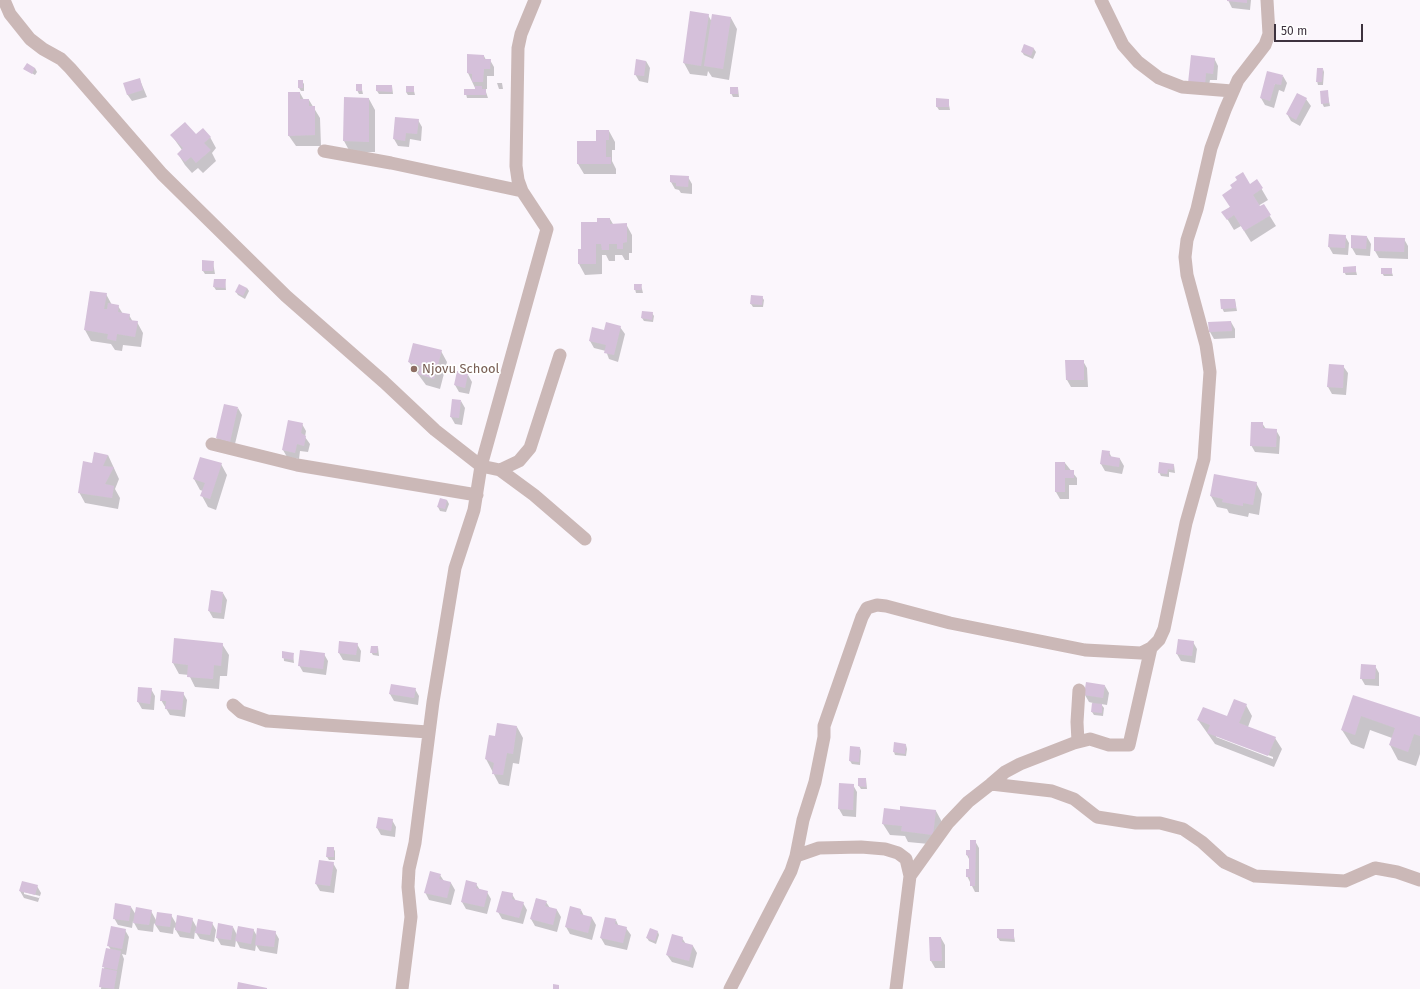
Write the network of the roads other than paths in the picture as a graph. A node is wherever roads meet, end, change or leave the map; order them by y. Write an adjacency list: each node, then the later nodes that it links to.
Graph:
1 (4, 0): 10 (street)
2 (535, 0): 7 (street)
3 (1101, 0): 5 (street)
4 (1267, 0): 5 (street)
5 (1232, 91): 14 (street)
6 (324, 151): 7 (street)
7 (522, 190): 10 (street)
8 (560, 355): 11 (street)
9 (212, 444): 12 (street)
10 (482, 466): 11 (street); 12 (street)
11 (500, 470): 13 (street)
12 (477, 495): 17 (street)
13 (585, 539)
14 (1151, 648): 18 (street); 20 (street)
15 (1078, 690): 18 (street)
16 (233, 705): 17 (street)
17 (428, 732): 23 (street)
18 (1078, 742): 19 (street)
19 (991, 784): 21 (street); 22 (street)
20 (796, 856): 21 (street); 24 (street)
21 (910, 876): 25 (street)
22 (1420, 880)
23 (402, 989)
24 (730, 989)
25 (896, 989)

